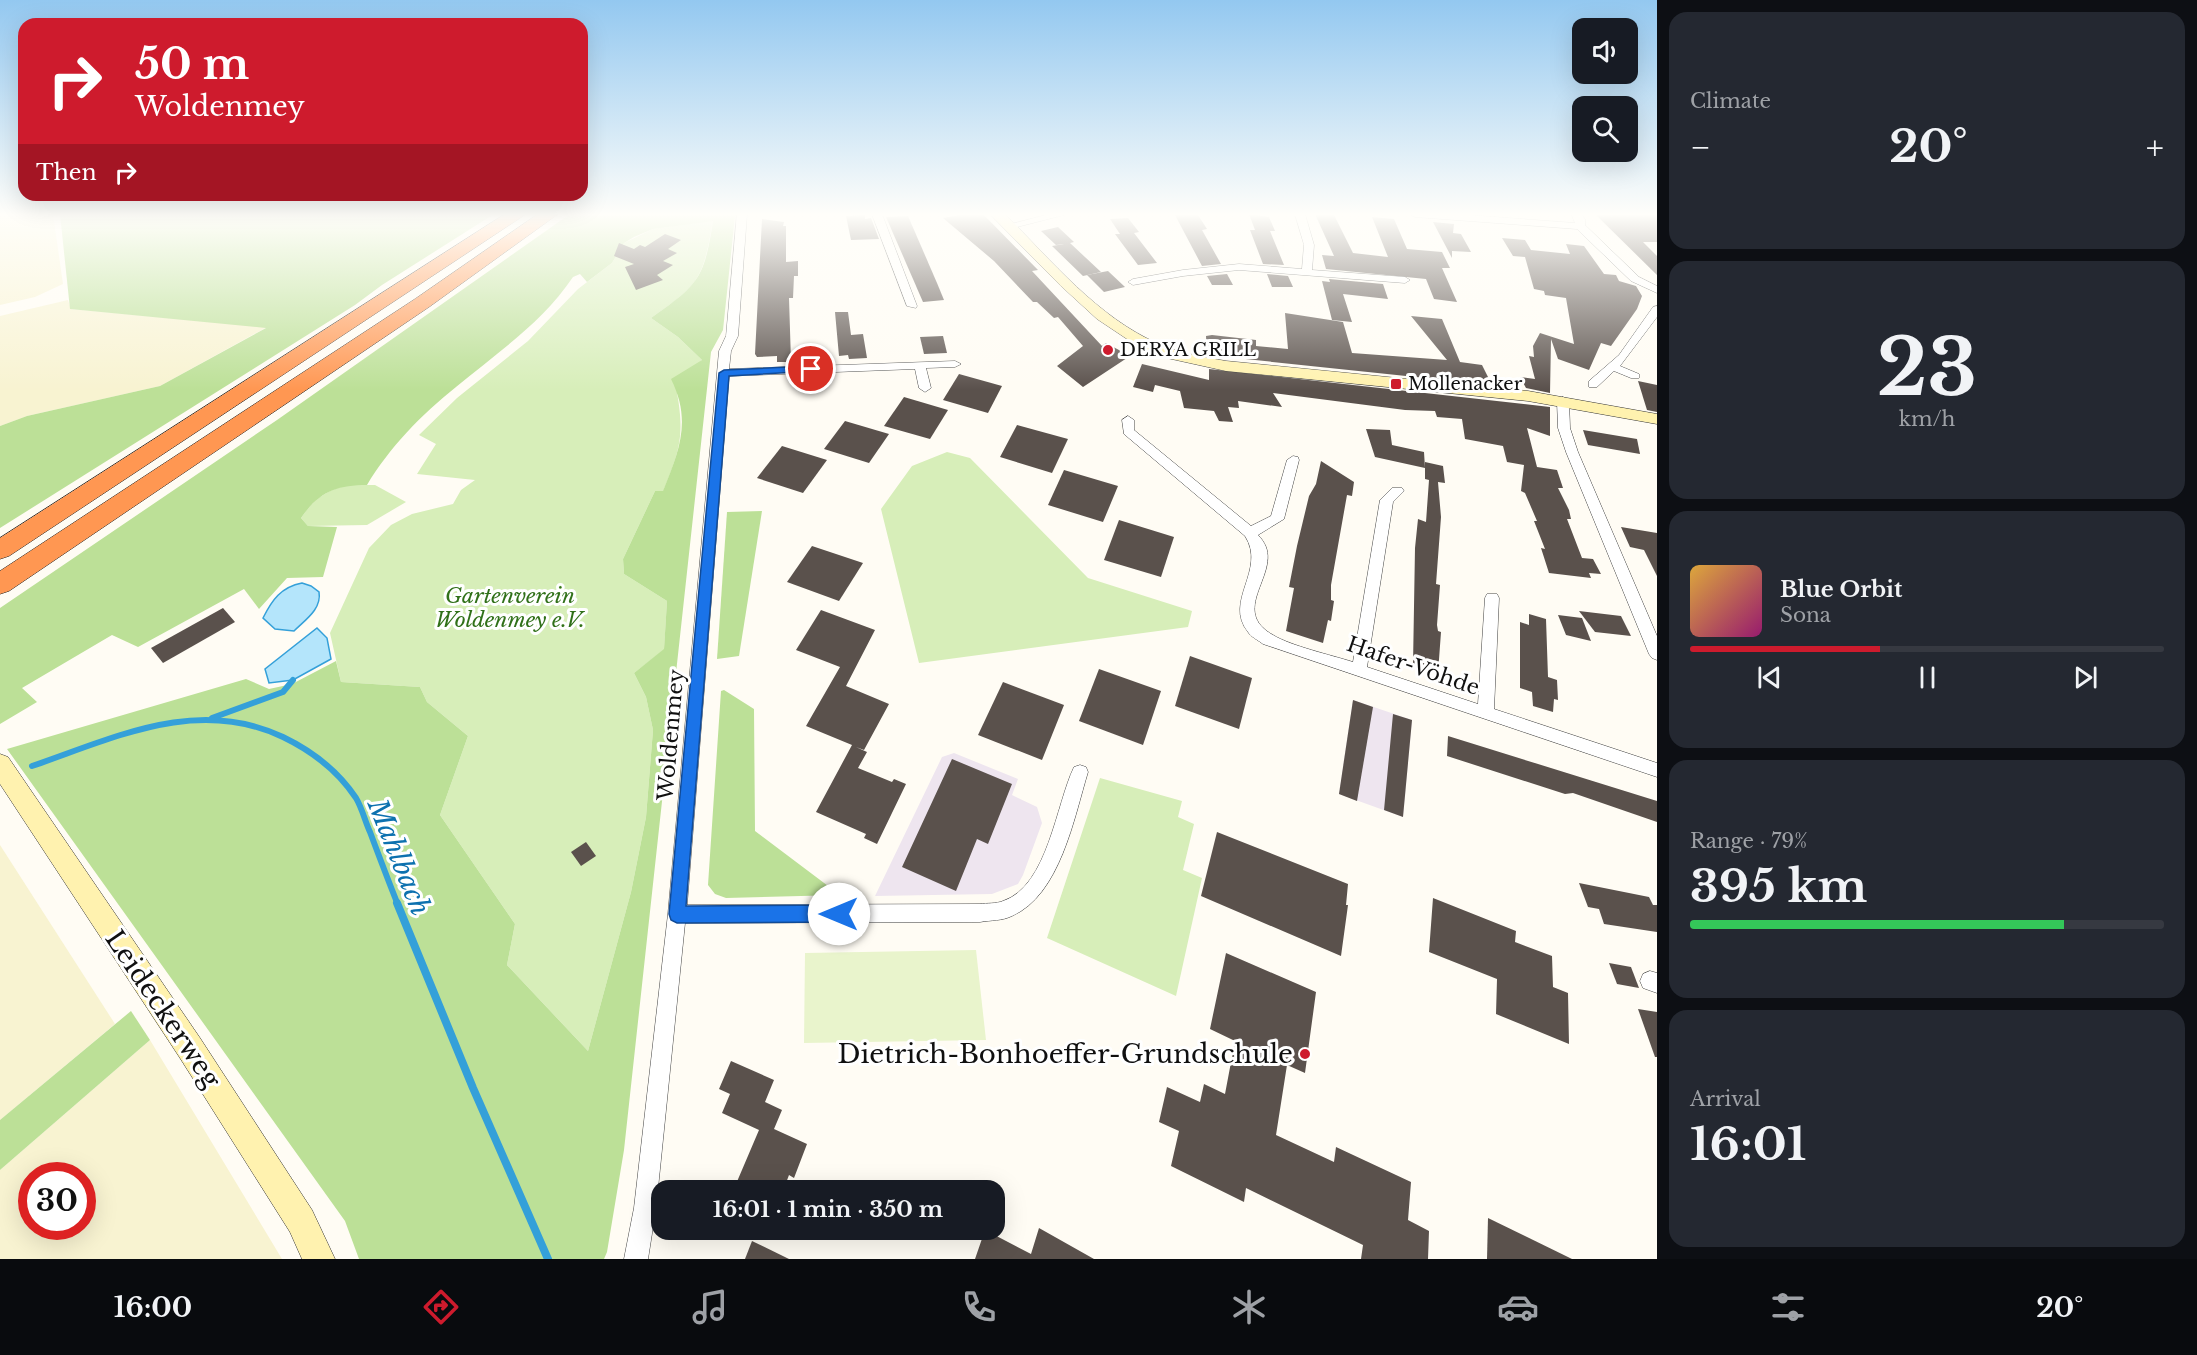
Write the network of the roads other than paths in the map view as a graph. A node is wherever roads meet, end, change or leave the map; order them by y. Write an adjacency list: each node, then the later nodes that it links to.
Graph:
1 (427, 273): 27 (highway)
2 (465, 273): 28 (highway)
3 (737, 273): 17 (street, Woldenmey)
4 (899, 273): 12 (street)
5 (1058, 273): 21 (street)
6 (1188, 273): 10 (street)
7 (1334, 273): 9 (street)
8 (1629, 273): 11 (street)
9 (1405, 280)
10 (1133, 282)
11 (1657, 290)
12 (912, 306)
13 (1657, 309): 16 (street)
14 (955, 364): 15 (street)
15 (920, 365): 17 (street); 20 (street)
16 (1614, 367): 18 (street); 19 (street)
17 (724, 373): 36 (street, Woldenmey)
18 (1635, 376)
19 (1593, 384)
20 (925, 388)
21 (1563, 401): 22 (street); 30 (street)
22 (1657, 419)
23 (1128, 420): 26 (street)
24 (1293, 460): 26 (street)
25 (1397, 491): 31 (street)
26 (1250, 533): 31 (street, Hafer-Vöhde)
27 (0, 550)
28 (0, 584)
29 (1492, 598): 32 (street)
30 (1657, 654)
31 (1359, 670): 32 (street, Hafer-Vöhde)
32 (1486, 713): 34 (street, Hafer-Vöhde)
33 (0, 764): 37 (street, Leideckerweg)
34 (1657, 770)
35 (1080, 772): 36 (street)
36 (677, 914): 38 (street, Woldenmey)
37 (319, 1259)
38 (636, 1259)

